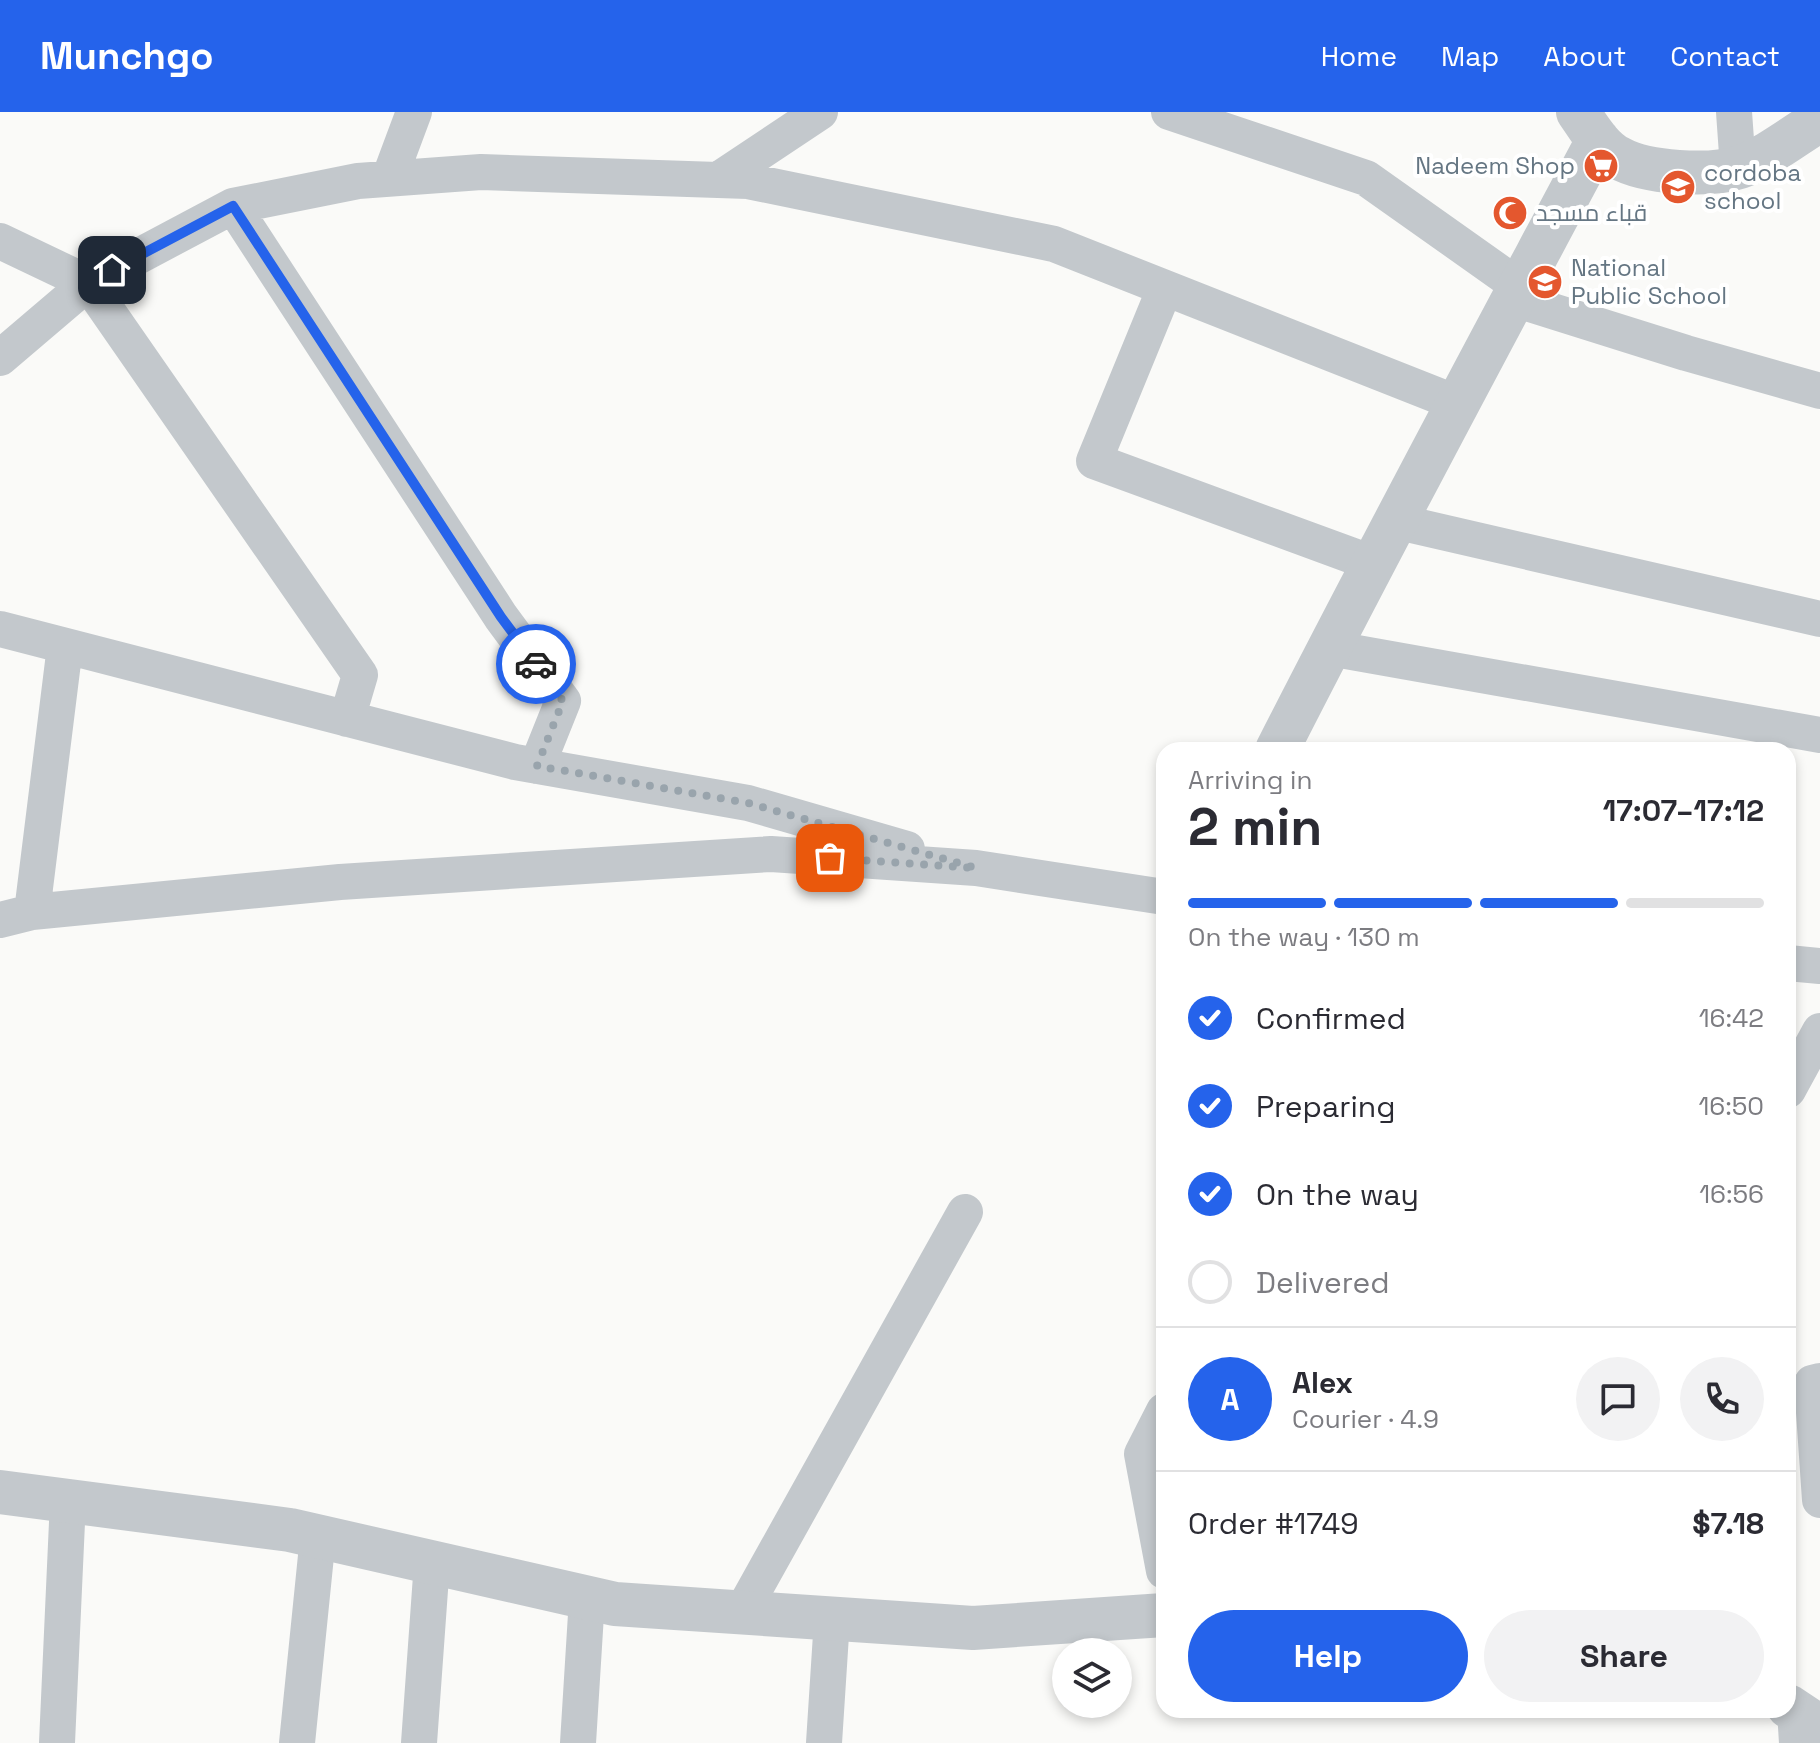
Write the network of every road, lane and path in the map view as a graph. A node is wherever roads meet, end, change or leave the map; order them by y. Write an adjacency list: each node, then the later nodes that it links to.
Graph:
1 (414, 112): 8 (street)
2 (820, 112): 9 (street)
3 (1169, 112): 14 (street)
4 (1734, 112): 7 (street)
5 (1820, 120): 7 (street)
6 (1588, 126): 7 (street); 14 (street)
7 (1738, 168)
8 (389, 179): 9 (street); 10 (street)
9 (718, 180): 13 (street)
10 (233, 206): 12 (street); 27 (street)
11 (0, 241): 12 (street)
12 (88, 283): 15 (street); 24 (street)
13 (1165, 288): 17 (street); 19 (street)
14 (1517, 293): 16 (street); 17 (street)
15 (0, 358)
16 (1820, 391)
17 (1459, 404): 18 (street)
18 (1394, 521): 19 (street); 20 (street)
19 (1372, 563): 23 (street)
20 (1820, 619)
21 (0, 629): 22 (street)
22 (65, 646): 24 (street); 30 (street)
23 (1329, 648): 25 (street); 26 (street)
24 (347, 719): 27 (street)
25 (1820, 735)
26 (1281, 742)
27 (537, 766): 28 (street)
28 (976, 868): 29 (street); 30 (street)
29 (1156, 896)
30 (16, 916)
31 (1796, 964): 32 (street)
32 (1820, 966)
33 (1820, 1031): 34 (street)
34 (1796, 1075)
35 (965, 1212): 45 (street)
36 (1820, 1381): 40 (street)
37 (1156, 1427): 41 (street)
38 (0, 1492): 39 (street)
39 (68, 1500): 42 (street); 48 (street)
40 (1820, 1500)
41 (1156, 1528)
42 (318, 1536): 43 (street); 49 (street)
43 (432, 1562): 44 (street); 50 (street)
44 (587, 1598): 45 (street); 51 (street)
45 (742, 1612): 47 (street)
46 (1156, 1616): 47 (street)
47 (832, 1619): 52 (street)
48 (57, 1743)
49 (297, 1743)
50 (419, 1743)
51 (578, 1743)
52 (824, 1743)

